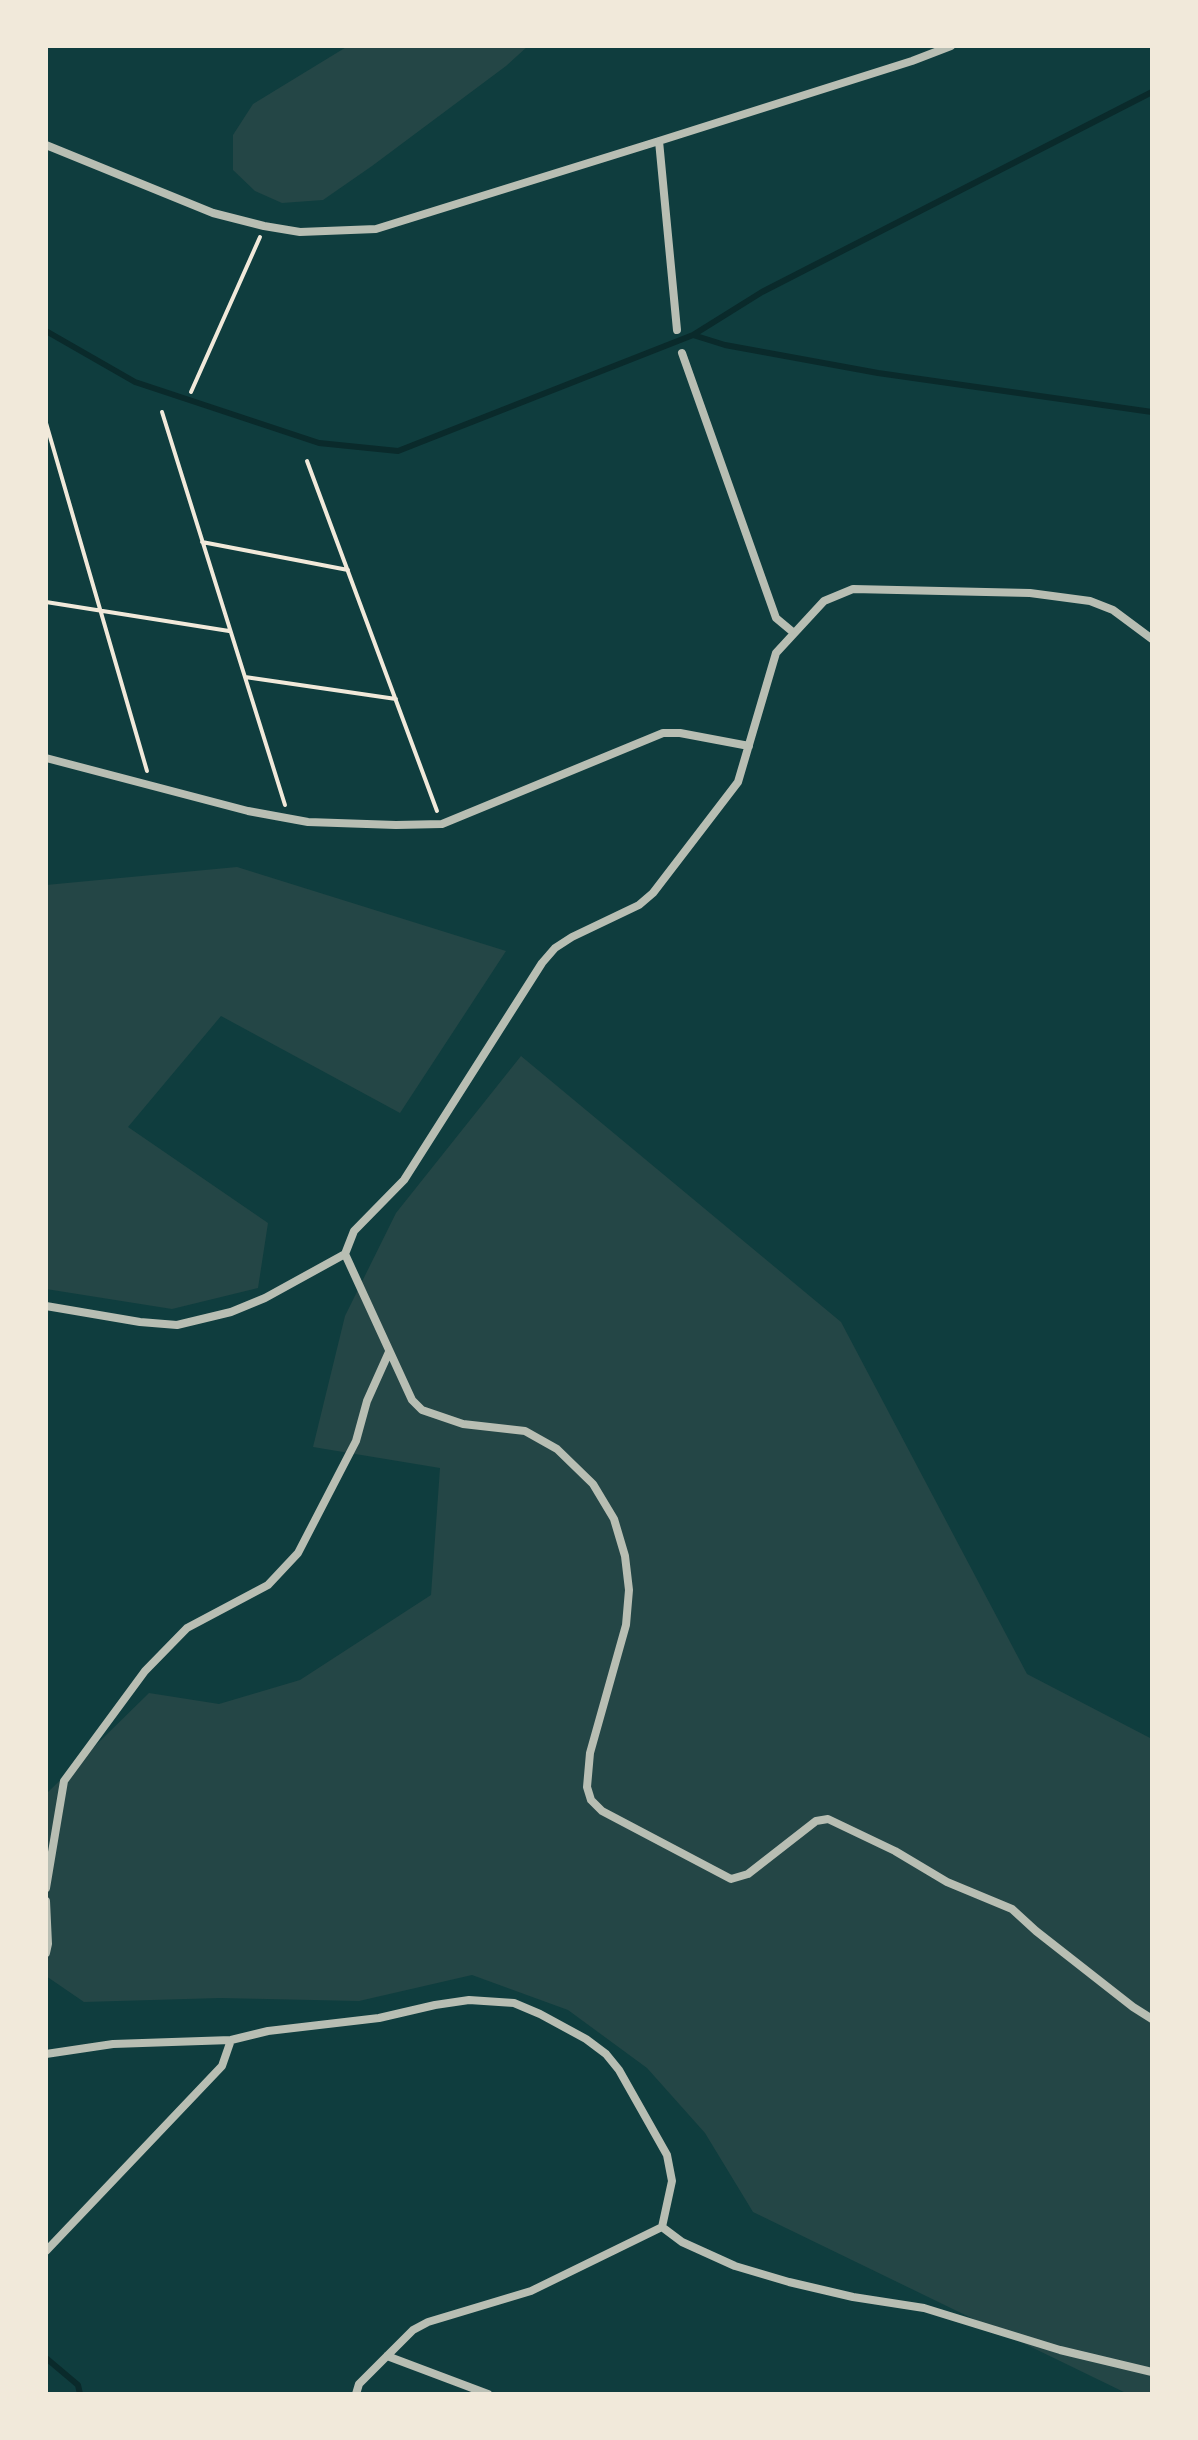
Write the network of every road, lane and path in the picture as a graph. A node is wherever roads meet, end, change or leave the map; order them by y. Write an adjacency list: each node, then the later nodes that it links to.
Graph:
1 (951, 46): 2 (street)
2 (659, 141): 4 (street); 5 (street)
3 (46, 145): 4 (street)
4 (264, 226): 7 (path)
5 (677, 330)
6 (682, 353): 16 (street)
7 (191, 392)
8 (162, 412): 11 (path)
9 (46, 423): 14 (path)
10 (307, 461): 12 (path)
11 (202, 542): 12 (path); 15 (path)
12 (348, 570): 19 (path)
13 (46, 602): 14 (path)
14 (100, 610): 15 (path); 22 (path)
15 (231, 631): 18 (path)
16 (794, 633): 17 (street); 20 (street)
17 (1152, 639)
18 (245, 677): 19 (path); 23 (path)
19 (396, 699): 24 (path)
20 (749, 746): 24 (street); 25 (street)
21 (46, 758): 22 (street)
22 (151, 785): 23 (street)
23 (290, 819): 24 (street)
24 (442, 824)
25 (345, 1254): 26 (street); 27 (street)
26 (46, 1306)
27 (389, 1352): 28 (street); 31 (street)
28 (46, 1888)
29 (46, 1901): 30 (street)
30 (46, 1953)
31 (1152, 2019)
32 (231, 2040): 33 (street); 34 (street); 35 (street)
33 (46, 2054)
34 (662, 2227): 36 (street); 37 (street)
35 (46, 2251)
36 (387, 2356): 38 (street); 39 (street)
37 (1152, 2372)
38 (356, 2394)
39 (488, 2394)

